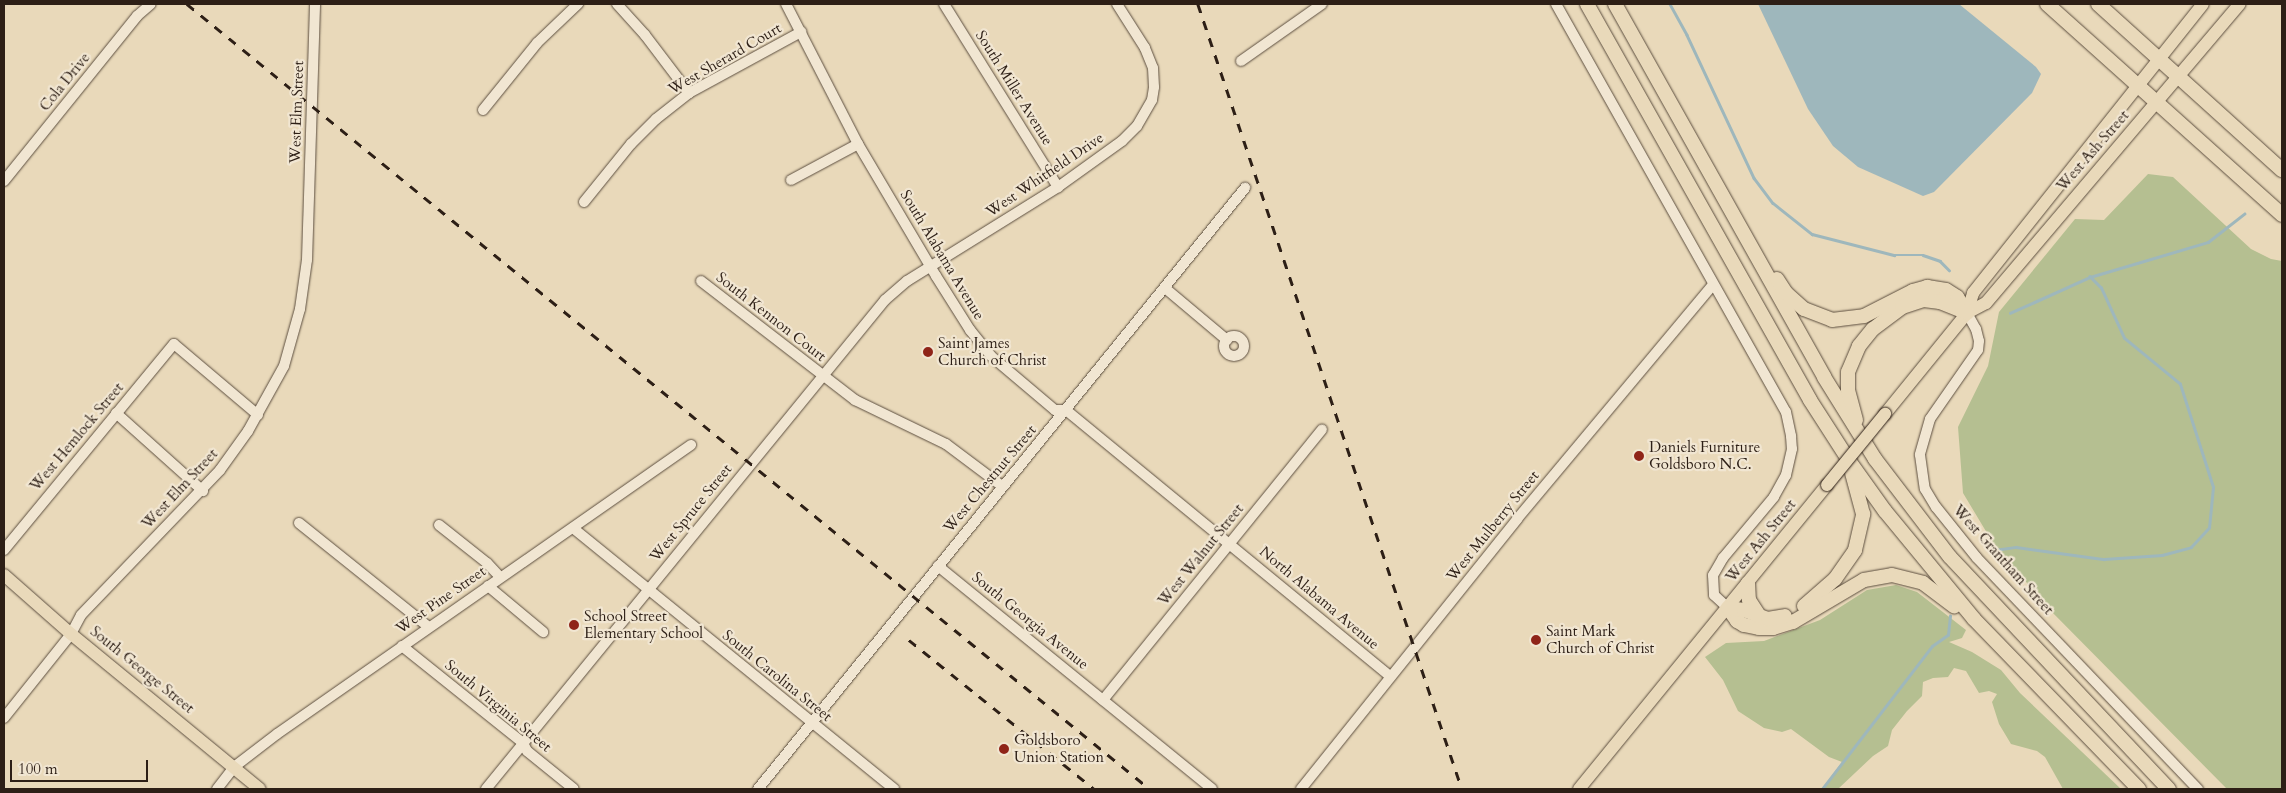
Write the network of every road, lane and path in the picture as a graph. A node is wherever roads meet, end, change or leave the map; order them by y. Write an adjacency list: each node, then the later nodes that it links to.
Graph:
1 (151, 4): 27 (street, Cola Drive)
2 (315, 4): 42 (street, West Elm Street)
3 (578, 4): 23 (street)
4 (618, 4): 21 (street)
5 (786, 4): 16 (street, South Alabama Avenue)
6 (944, 4): 28 (street, South Miller Avenue)
7 (1117, 4): 28 (street, West Whitfield Drive)
8 (1322, 4): 18 (street)
9 (1556, 4): 35 (street)
10 (1587, 4): 46 (highway)
11 (1615, 4): 32 (highway)
12 (2047, 4): 20 (highway)
13 (2098, 4): 17 (highway)
14 (2203, 4): 17 (main road, West Ash Street)
15 (2240, 4): 19 (main road, West Ash Street)
16 (801, 32): 21 (street, West Sherard Court); 24 (street, South Alabama Avenue)
17 (2158, 58): 19 (highway); 20 (main road, West Ash Street)
18 (1241, 61)
19 (2178, 76): 22 (main road, West Ash Street); 25 (highway)
20 (2138, 84): 22 (highway); 37 (main road, West Ash Street)
21 (689, 93): 30 (street, West Sherard Court)
22 (2157, 102): 31 (highway); 37 (main road, West Ash Street)
23 (483, 110)
24 (858, 144): 26 (street); 33 (street, South Alabama Avenue)
25 (2282, 170)
26 (791, 180)
27 (4, 181)
28 (1058, 187): 33 (street, West Whitfield Drive)
29 (1245, 188): 36 (street, West Chestnut Street)
30 (584, 202)
31 (2282, 215)
32 (1755, 251): 37 (highway); 44 (highway)
33 (930, 267): 39 (street, West Spruce Street); 40 (street, South Alabama Avenue)
34 (701, 281): 39 (street, South Kennon Court)
35 (1713, 285): 60 (street); 67 (street, West Mulberry Street)
36 (1165, 288): 38 (street); 40 (street, West Chestnut Street)
37 (1967, 313): 44 (highway); 57 (main road, West Ash Street, bridge); 84 (street, West Grantham Street)
38 (1227, 340)
39 (822, 376): 47 (street, South Kennon Court); 59 (street, West Spruce Street)
40 (1066, 410): 47 (street, West Chestnut Street); 52 (street, South Alabama Avenue)
41 (116, 413): 42 (street, West Hemlock Street); 48 (street); 53 (street, West Hemlock Street)
42 (258, 415): 48 (street, West Elm Street)
43 (1322, 430): 52 (street, West Walnut Street)
44 (1859, 436): 83 (highway)
45 (691, 445): 51 (street, West Pine Street)
46 (1850, 462): 61 (highway); 62 (highway)
47 (1002, 486): 54 (street, West Chestnut Street)
48 (203, 491): 65 (street, West Elm Street)
49 (299, 523): 63 (street)
50 (438, 525): 56 (street)
51 (573, 528): 56 (street, West Pine Street); 59 (street, South Carolina Street)
52 (1229, 543): 67 (street, North Alabama Avenue); 68 (street, West Walnut Street)
53 (4, 550)
54 (938, 566): 68 (street, South Georgia Avenue); 70 (street, West Chestnut Street)
55 (4, 575): 65 (main road, South George Street)
56 (500, 577): 58 (street, West Pine Street)
57 (1748, 582): 60 (main road, West Ash Street); 61 (highway)
58 (488, 586): 63 (street, West Pine Street); 64 (street)
59 (648, 590): 70 (street, South Carolina Street); 71 (street, West Spruce Street)
60 (1728, 608): 61 (highway); 62 (highway); 81 (main road, West Ash Street)
61 (1760, 617)
62 (1974, 619): 82 (highway)
63 (429, 627): 66 (street, West Pine Street)
64 (544, 632)
65 (71, 634): 69 (street, West Elm Street); 72 (main road, South George Street)
66 (402, 646): 71 (street, South Virginia Street); 72 (street, West Pine Street)
67 (1390, 676): 80 (street, West Mulberry Street)
68 (1103, 700): 79 (street, South Georgia Avenue)
69 (4, 718)
70 (812, 722): 77 (street, West Chestnut Street); 78 (street, South Carolina Street)
71 (523, 743): 75 (street, West Spruce Street); 76 (street, South Virginia Street)
72 (234, 768): 73 (street, West Pine Street); 74 (main road, South George Street)
73 (216, 789)
74 (260, 789)
75 (486, 789)
76 (574, 789)
77 (758, 789)
78 (894, 789)
79 (1212, 789)
80 (1301, 789)
81 (1579, 789)
82 (2139, 789)
83 (2169, 789)
84 (2198, 789)

